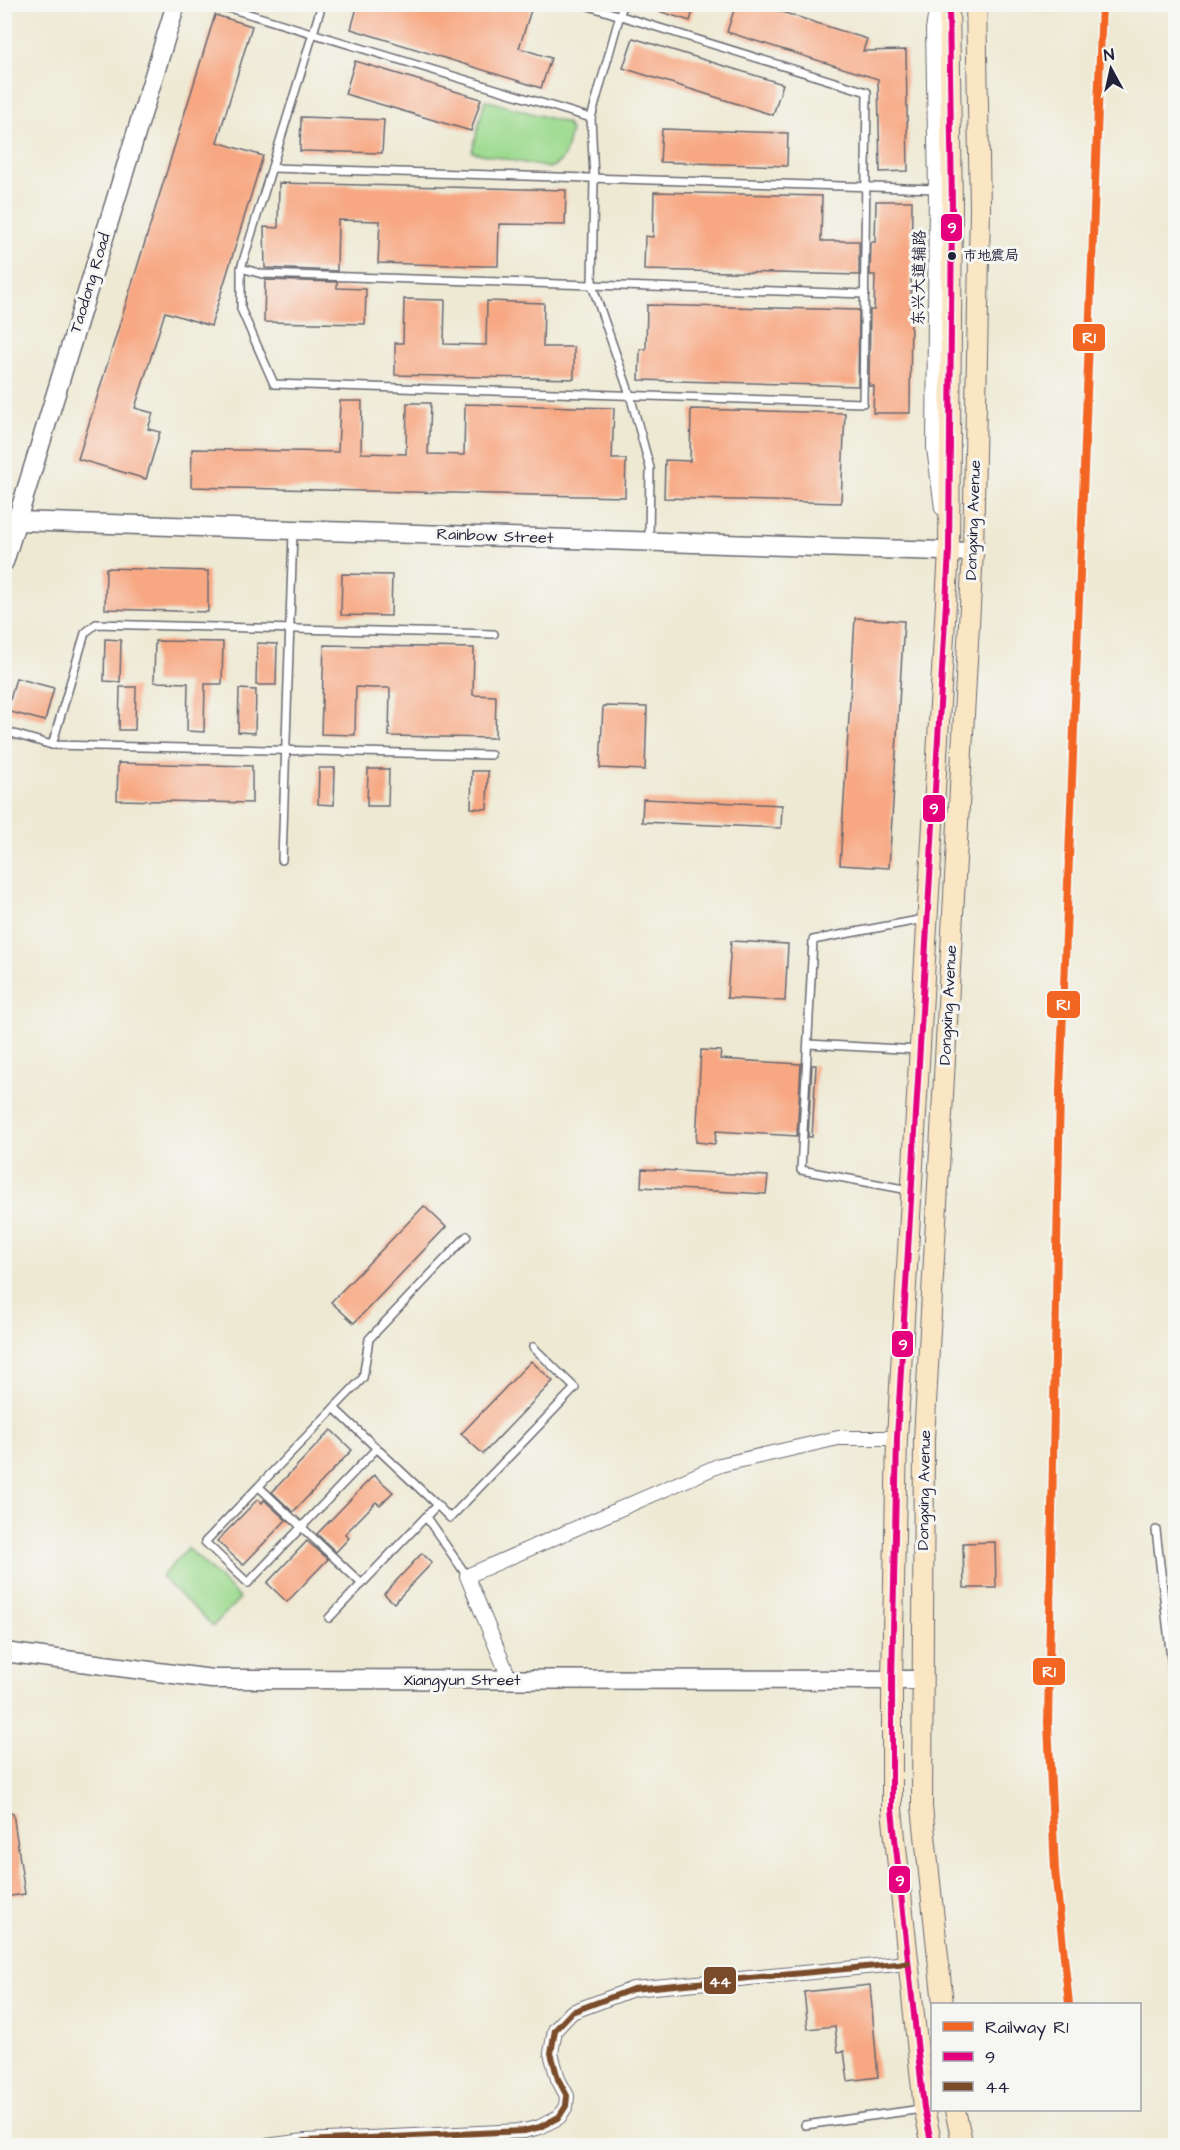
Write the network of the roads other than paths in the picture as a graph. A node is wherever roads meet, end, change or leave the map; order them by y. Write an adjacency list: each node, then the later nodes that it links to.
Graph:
1 (176, 4): 23 (street, Taodong Road)
2 (216, 4): 10 (lane)
3 (322, 4): 10 (lane)
4 (582, 4): 9 (lane)
5 (623, 4): 9 (lane)
6 (937, 4): 15 (street, 东兴大道辅路)
7 (949, 4): 16 (main road, Dongxing Avenue)
8 (976, 4): 27 (main road, Dongxing Avenue)
9 (620, 16): 11 (lane); 14 (lane)
10 (313, 34): 11 (lane); 12 (lane)
11 (591, 118): 13 (lane)
12 (272, 168): 13 (lane); 17 (lane)
13 (594, 178): 14 (lane); 18 (lane)
14 (866, 187): 15 (lane); 19 (lane)
15 (936, 189): 16 (street, 东兴大道辅路)
16 (944, 240): 20 (main road, Dongxing Avenue); 21 (street, 东兴大道辅路)
17 (241, 268): 18 (lane); 22 (lane)
18 (592, 285): 19 (lane); 22 (lane)
19 (865, 294): 22 (lane)
20 (951, 335): 21 (street); 26 (main road, Dongxing Avenue)
21 (934, 367): 26 (street, 东兴大道辅路)
22 (630, 395): 25 (lane)
23 (17, 521): 24 (street, Rainbow Street); 28 (street, Taodong Road)
24 (294, 530): 25 (street, Rainbow Street); 29 (lane)
25 (649, 541): 26 (street, Rainbow Street)
26 (949, 551): 27 (street, Rainbow Street); 36 (main road, Dongxing Avenue)
27 (973, 552): 56 (main road, Dongxing Avenue)
28 (4, 562)
29 (290, 629): 30 (lane); 32 (lane); 33 (lane)
30 (494, 634)
31 (4, 731): 32 (lane)
32 (52, 745): 33 (lane)
33 (286, 750): 34 (lane); 35 (lane)
34 (491, 755)
35 (282, 860)
36 (927, 919): 37 (lane); 38 (main road, Dongxing Avenue)
37 (808, 1044): 38 (lane); 39 (lane)
38 (919, 1050): 39 (main road, Dongxing Avenue)
39 (911, 1190): 43 (main road, Dongxing Avenue)
40 (467, 1236): 42 (lane)
41 (533, 1347): 46 (lane)
42 (334, 1408): 44 (lane); 45 (lane)
43 (897, 1438): 50 (street); 55 (main road, Dongxing Avenue)
44 (377, 1448): 46 (lane); 48 (lane)
45 (259, 1486): 48 (lane); 48 (lane)
46 (437, 1505): 47 (lane)
47 (426, 1517): 50 (lane); 51 (lane)
48 (301, 1527): 51 (lane)
49 (1156, 1530): 57 (lane)
50 (468, 1576): 54 (street)
51 (362, 1584): 52 (lane)
52 (329, 1618)
53 (4, 1652): 54 (street, Xiangyun Street)
54 (510, 1680): 55 (street, Xiangyun Street)
55 (892, 1680): 56 (street, Xiangyun Street); 58 (main road, Dongxing Avenue)
56 (922, 1680): 59 (main road, Dongxing Avenue)
57 (1176, 1701)
58 (908, 1963): 60 (main road, Dongxing Avenue); 63 (street)
59 (943, 2003)
60 (924, 2108): 62 (lane); 64 (main road, Dongxing Avenue)
61 (955, 2111): 65 (main road)
62 (804, 2125)
63 (266, 2145)
64 (932, 2145)
65 (963, 2145)

